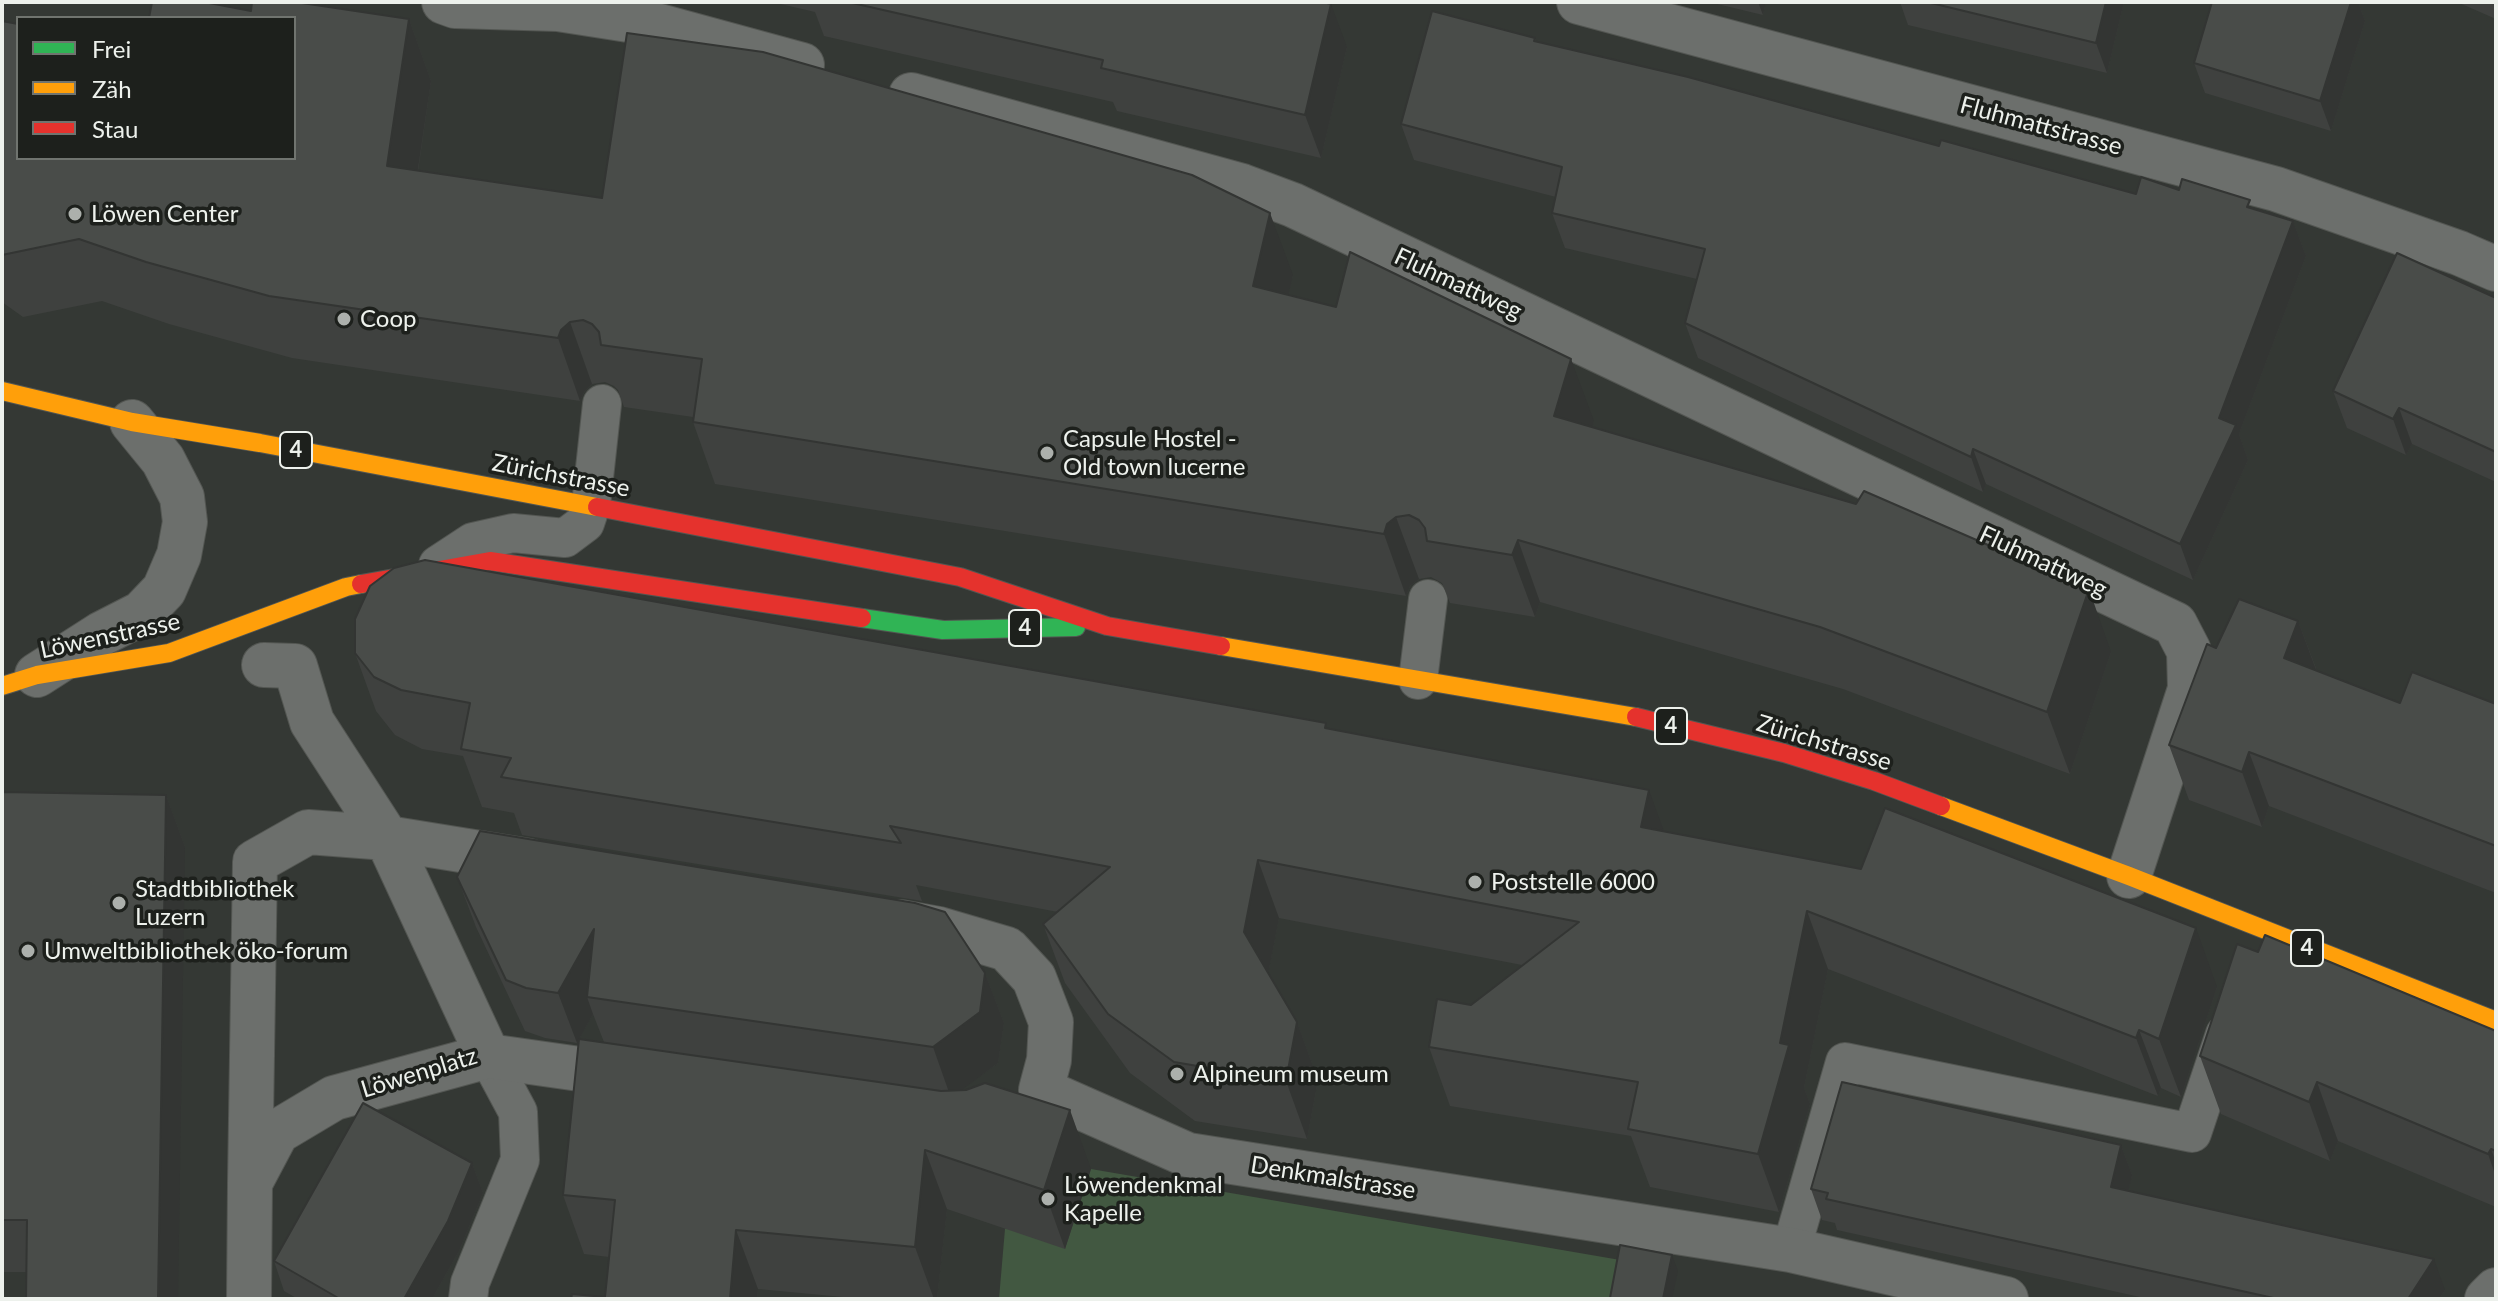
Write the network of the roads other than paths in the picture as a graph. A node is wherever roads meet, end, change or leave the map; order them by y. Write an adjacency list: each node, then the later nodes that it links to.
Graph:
1 (444, 2): 17 (street, Fluhmattweg)
2 (1579, 2): 3 (street, Fluhmattstrasse)
3 (2496, 269)
4 (2, 391): 6 (main road, Zürichstrasse / 4)
5 (602, 404): 7 (lane)
6 (132, 422): 7 (main road, Zürichstrasse / 4); 14 (street)
7 (591, 505): 8 (lane); 11 (main road, Zürichstrasse / 4)
8 (429, 571): 9 (main road, Zürichstrasse / 4); 11 (main road, Zürichstrasse / 4)
9 (317, 598): 14 (main road, Löwenstrasse / 4)
10 (1428, 599): 13 (lane)
11 (1107, 626): 13 (main road, Zürichstrasse / 4)
12 (264, 665): 15 (street)
13 (1418, 680): 17 (main road, Zürichstrasse / 4)
14 (19, 681)
15 (387, 838): 16 (street, Löwenplatz); 21 (street, Löwenplatz); 25 (street, Löwenplatz)
16 (565, 867)
17 (2129, 876): 20 (main road, Zürichstrasse / 4)
18 (861, 916): 23 (street)
19 (2235, 1003): 26 (lane)
20 (2493, 1011)
21 (488, 1056): 22 (street); 25 (street, Löwenplatz); 29 (lane)
22 (673, 1082)
23 (1041, 1090): 24 (street); 26 (street, Denkmalstrasse)
24 (1005, 1115)
25 (250, 1183): 28 (street, Löwenplatz)
26 (1791, 1250): 30 (street, Denkmalstrasse)
27 (2496, 1290): 31 (street)
28 (249, 1299)
29 (468, 1299)
30 (2006, 1299)
31 (2487, 1299)

